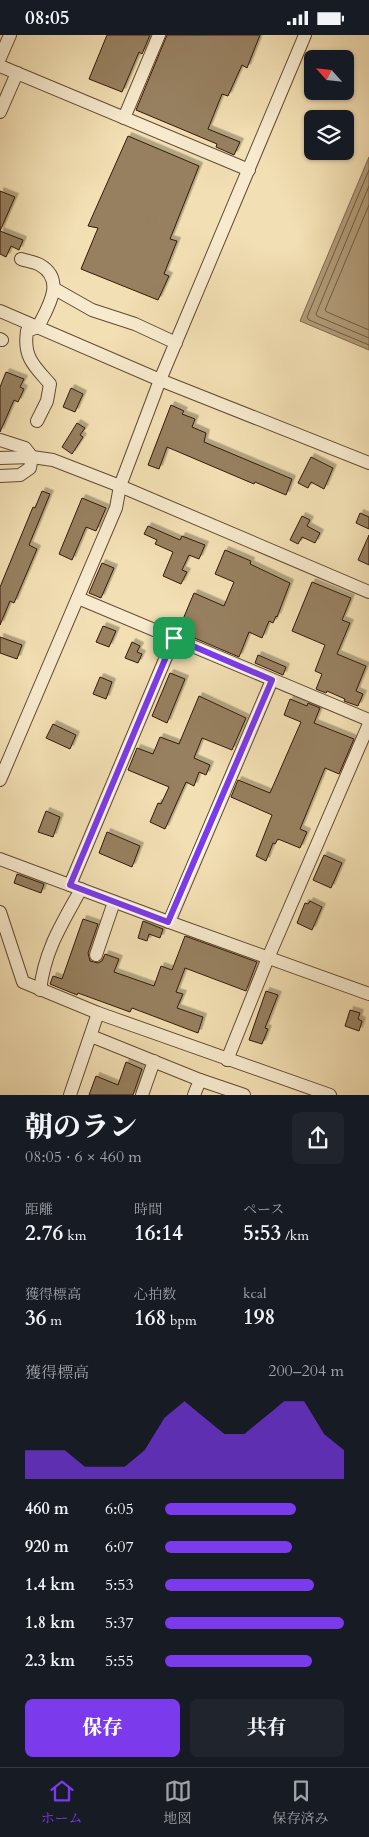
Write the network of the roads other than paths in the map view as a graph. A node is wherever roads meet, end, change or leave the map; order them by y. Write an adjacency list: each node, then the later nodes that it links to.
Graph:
1 (10, 35): 4 (street)
2 (159, 35): 8 (street)
3 (306, 35): 9 (street)
4 (0, 58)
5 (0, 66): 6 (street)
6 (17, 73): 7 (street); 8 (street)
7 (0, 112)
8 (124, 118): 9 (street)
9 (249, 169): 14 (street)
10 (21, 259): 11 (street)
11 (55, 289): 13 (street); 14 (street)
12 (0, 311): 13 (street)
13 (38, 327): 15 (street); 16 (street)
14 (176, 343): 15 (street)
15 (160, 380): 20 (street); 22 (street)
16 (37, 421)
17 (0, 440): 18 (street)
18 (32, 457): 19 (street); 21 (street); 22 (street)
19 (0, 458)
20 (369, 463)
21 (0, 475)
22 (120, 486): 23 (street); 24 (street)
23 (369, 592)
24 (78, 598): 25 (street); 29 (street)
25 (174, 638): 26 (street); 31 (street)
26 (272, 680): 27 (street); 34 (street)
27 (369, 720)
28 (369, 724): 36 (street)
29 (0, 780)
30 (0, 859): 31 (street)
31 (75, 887): 32 (street); 37 (street)
32 (114, 902): 34 (street); 35 (street)
33 (0, 912): 37 (street)
34 (168, 922): 36 (street)
35 (96, 955)
36 (268, 958): 38 (street); 41 (street)
37 (40, 990): 39 (street)
38 (369, 994)
39 (98, 1013): 40 (street); 41 (street)
40 (91, 1036): 42 (street); 44 (street)
41 (227, 1059): 48 (street)
42 (154, 1061): 43 (street); 45 (street)
43 (200, 1080): 46 (street); 47 (street)
44 (70, 1095)
45 (142, 1095)
46 (194, 1095)
47 (244, 1095)
48 (330, 1095)

